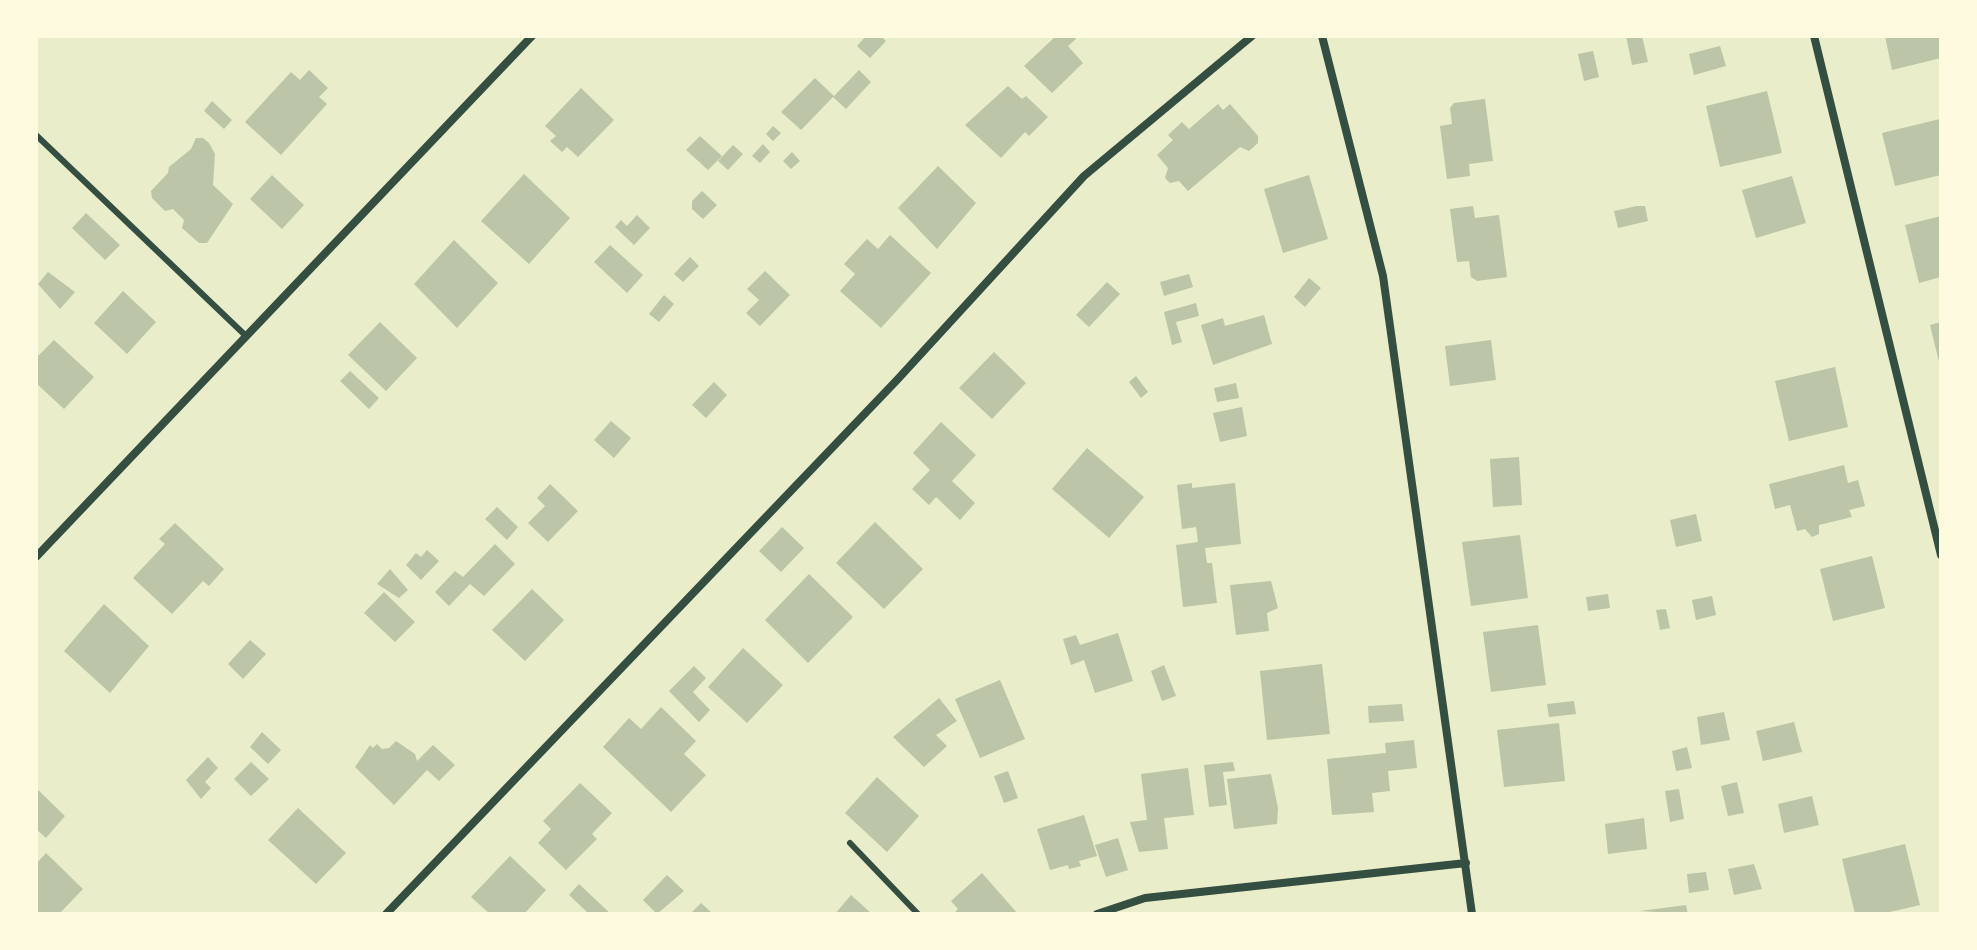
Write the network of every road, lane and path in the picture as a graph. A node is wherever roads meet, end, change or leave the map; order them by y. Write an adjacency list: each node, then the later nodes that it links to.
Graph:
1 (532, 36): 6 (street)
2 (1252, 36): 11 (street)
3 (1322, 36): 10 (street)
4 (1814, 36): 7 (street)
5 (36, 135): 6 (lane)
6 (246, 336): 8 (street)
7 (1941, 555)
8 (36, 557)
9 (850, 843): 12 (lane)
10 (1466, 863): 13 (street); 14 (street)
11 (386, 914)
12 (918, 914)
13 (1097, 914)
14 (1472, 914)

